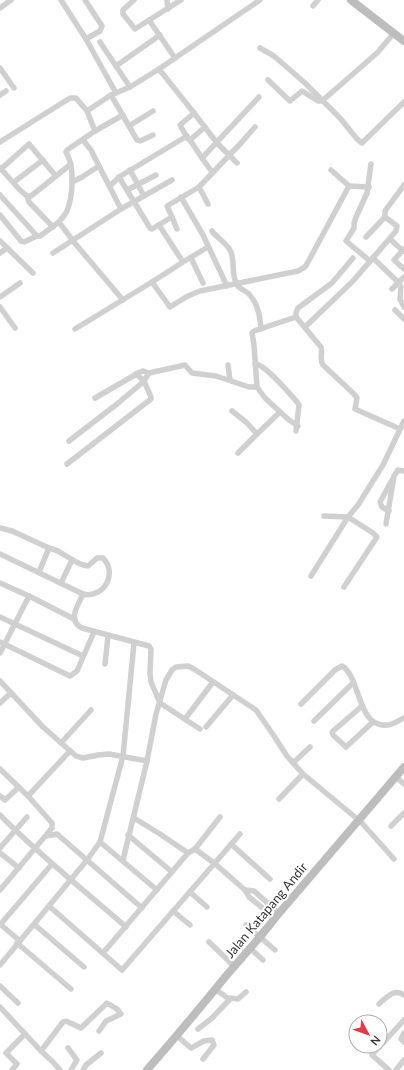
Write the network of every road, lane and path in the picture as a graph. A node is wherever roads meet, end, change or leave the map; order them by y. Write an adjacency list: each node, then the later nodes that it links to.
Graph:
1 (11, 0): 11 (street)
2 (61, 0): 16 (street)
3 (86, 0): 16 (street)
4 (134, 0): 13 (street)
5 (167, 0): 12 (street)
6 (181, 0): 12 (street)
7 (260, 0): 20 (street)
8 (318, 0): 10 (street)
9 (351, 0): 14 (street)
10 (313, 6)
11 (0, 8)
12 (168, 9): 13 (street)
13 (149, 20): 15 (street)
14 (394, 33): 17 (street); 31 (street)
15 (160, 35): 20 (street); 21 (street)
16 (86, 39): 28 (street)
17 (404, 41)
18 (100, 42): 21 (street)
19 (260, 48): 31 (street)
20 (175, 58): 23 (street)
21 (116, 66): 25 (street)
22 (0, 68): 26 (street)
23 (159, 70): 25 (street); 35 (street)
24 (268, 80): 31 (street)
25 (130, 87): 28 (street)
26 (14, 88)
27 (6, 91): 29 (street)
28 (114, 94): 33 (street); 36 (street)
29 (0, 96)
30 (259, 97): 45 (street)
31 (322, 101): 32 (street)
32 (404, 102)
33 (87, 111): 40 (street); 44 (street)
34 (153, 111): 37 (street)
35 (194, 113): 38 (street); 42 (street)
36 (123, 115): 37 (street); 40 (street)
37 (129, 126): 41 (street)
38 (205, 127): 42 (street); 45 (street)
39 (255, 127): 46 (street)
40 (95, 131): 43 (street)
41 (153, 135)
42 (188, 138): 47 (street); 54 (street)
43 (83, 140): 50 (street); 52 (street)
44 (0, 142)
45 (217, 143): 46 (street); 47 (street)
46 (229, 156): 49 (street); 56 (street)
47 (202, 158): 56 (street)
48 (43, 160): 53 (street); 57 (street); 61 (street)
49 (237, 163)
50 (71, 164): 57 (street); 62 (street)
51 (371, 164): 67 (street)
52 (99, 166): 62 (street); 64 (street)
53 (1, 168): 61 (street)
54 (130, 170): 59 (street); 63 (street)
55 (332, 170): 65 (street)
56 (212, 172): 66 (street)
57 (55, 175): 71 (street)
58 (156, 175): 63 (street)
59 (120, 177): 64 (street); 69 (street)
60 (172, 180): 72 (street)
61 (14, 182): 71 (street)
62 (72, 182): 80 (street)
63 (137, 184): 69 (street); 72 (street)
64 (110, 186): 76 (street)
65 (349, 186): 67 (street); 106 (street)
66 (199, 187): 73 (street); 75 (street)
67 (369, 187): 97 (street)
68 (403, 189): 78 (street)
69 (127, 190): 74 (street)
70 (0, 195): 85 (street)
71 (27, 196): 82 (street)
72 (144, 196): 74 (street)
73 (181, 197): 79 (street); 90 (street)
74 (134, 202): 76 (street); 81 (street)
75 (208, 204)
76 (121, 209): 89 (street)
77 (0, 215): 85 (street)
78 (385, 216): 86 (street); 87 (street)
79 (172, 217): 81 (street); 83 (street)
80 (59, 222): 82 (street); 89 (street)
81 (159, 225): 98 (street)
82 (54, 227): 85 (street)
83 (177, 229)
84 (212, 231): 106 (street)
85 (37, 236)
86 (366, 238)
87 (390, 239): 92 (street); 97 (street)
88 (0, 241): 91 (street)
89 (73, 241): 94 (street); 110 (street)
90 (208, 247): 95 (street); 107 (street)
91 (7, 248): 93 (street); 100 (street)
92 (403, 250): 99 (street)
93 (0, 253)
94 (53, 253)
95 (191, 258): 98 (street); 105 (street)
96 (353, 258): 115 (street)
97 (371, 259): 103 (street); 116 (street)
98 (183, 262): 102 (street)
99 (404, 269)
100 (33, 273)
101 (404, 277): 103 (street)
102 (152, 282): 107 (street); 110 (street)
103 (398, 282): 108 (street); 112 (street)
104 (20, 283): 109 (street)
105 (203, 283)
106 (237, 284): 107 (street); 119 (street)
107 (227, 286)
108 (392, 289)
109 (0, 297)
110 (123, 300): 118 (street)
111 (0, 307): 117 (street)
112 (404, 307)
113 (395, 310): 114 (street)
114 (403, 315)
115 (296, 317): 116 (street); 119 (street)
116 (305, 327): 131 (street)
117 (15, 328)
118 (75, 329)
119 (260, 329): 120 (street)
120 (255, 364): 126 (street); 129 (street)
121 (228, 365): 124 (street)
122 (149, 373): 123 (street); 124 (street); 125 (street)
123 (136, 374): 125 (street); 127 (street)
124 (230, 380): 126 (street)
125 (144, 381): 133 (street); 135 (street)
126 (257, 387): 129 (street)
127 (95, 398)
128 (232, 411): 132 (street)
129 (280, 412): 132 (street)
130 (404, 421): 131 (street)
131 (400, 429): 140 (street)
132 (257, 434): 134 (street)
133 (69, 441)
134 (238, 453)
135 (67, 464)
136 (404, 471): 137 (street)
137 (394, 476): 138 (street); 138 (street)
138 (389, 511): 141 (street)
139 (324, 516): 140 (street)
140 (348, 517): 147 (street); 150 (street)
141 (386, 524)
142 (0, 528): 143 (street)
143 (49, 548): 145 (street); 146 (street)
144 (0, 554): 146 (street)
145 (72, 560): 149 (street); 151 (street)
146 (39, 572): 149 (street)
147 (311, 576)
148 (0, 583): 152 (street)
149 (61, 583): 151 (street)
150 (344, 587)
151 (83, 594): 154 (street)
152 (29, 596): 154 (street); 155 (street)
153 (0, 617): 155 (street)
154 (74, 619): 156 (street)
155 (14, 623): 159 (street); 161 (street)
156 (94, 632): 157 (street); 161 (street)
157 (108, 636): 158 (street); 162 (street)
158 (134, 643): 169 (street); 180 (street)
159 (2, 644): 160 (street); 161 (street)
160 (0, 652)
161 (83, 656)
162 (105, 664)
163 (0, 681): 166 (street)
164 (213, 682): 167 (street); 169 (street); 174 (street)
165 (353, 683): 170 (street); 171 (street); 175 (street)
166 (11, 693): 168 (street); 177 (street)
167 (233, 695): 174 (street); 182 (street)
168 (0, 703)
169 (160, 703): 174 (street); 181 (street)
170 (301, 704)
171 (362, 706): 176 (street); 176 (street)
172 (91, 710): 177 (street)
173 (404, 718): 176 (street)
174 (185, 719)
175 (314, 721)
176 (373, 722)
177 (61, 743): 179 (street)
178 (310, 747): 182 (street)
179 (70, 751): 180 (street); 190 (street)
180 (123, 756): 181 (street); 203 (street)
181 (147, 761): 196 (street)
182 (293, 763): 185 (street)
183 (404, 768): 186 (street, Jalan Katapang Andir)
184 (0, 769): 188 (street)
185 (303, 774): 191 (street); 197 (street)
186 (396, 777): 187 (street); 197 (street, Jalan Katapang Andir)
187 (404, 784)
188 (19, 787): 189 (street); 190 (street)
189 (0, 796)
190 (28, 796): 202 (street)
191 (279, 799)
192 (404, 813): 198 (street)
193 (0, 814): 199 (street)
194 (27, 817): 199 (street)
195 (220, 817): 207 (street)
196 (134, 818): 201 (street); 209 (street)
197 (358, 820): 210 (street); 227 (street, Jalan Katapang Andir)
198 (391, 826)
199 (15, 830): 205 (street); 206 (street)
200 (240, 834): 204 (street)
201 (128, 835): 212 (street); 216 (street)
202 (46, 836): 206 (street); 211 (street)
203 (100, 842): 211 (street); 212 (street)
204 (231, 844): 213 (street); 217 (street)
205 (0, 848)
206 (35, 848): 214 (street); 215 (street)
207 (195, 849): 209 (street); 213 (street)
208 (0, 853): 215 (street)
209 (188, 853): 216 (street)
210 (394, 858)
211 (87, 860): 218 (street); 225 (street)
212 (123, 860): 221 (street)
213 (214, 863): 222 (street); 227 (street)
214 (52, 864): 218 (street); 228 (street)
215 (19, 868): 219 (street)
216 (172, 872): 221 (street)
217 (270, 879)
218 (71, 880): 223 (street); 232 (street)
219 (2, 882): 220 (street)
220 (0, 890)
221 (157, 890): 225 (street)
222 (190, 892): 224 (street); 226 (street)
223 (49, 906): 229 (street); 238 (street)
224 (207, 907)
225 (142, 908): 232 (street)
226 (173, 911): 231 (street); 238 (street)
227 (277, 915): 233 (street, Jalan Katapang Andir)
228 (0, 925): 234 (street)
229 (35, 925): 234 (street); 242 (street)
230 (246, 925): 233 (street)
231 (190, 926)
232 (126, 927): 238 (street)
233 (261, 937): 236 (street, Jalan Katapang Andir); 237 (street)
234 (19, 942): 240 (street); 244 (street)
235 (209, 942): 241 (street)
236 (250, 948): 239 (street); 241 (street, Jalan Katapang Andir)
237 (275, 950)
238 (103, 953)
239 (263, 960)
240 (0, 965)
241 (234, 966): 245 (street, Jalan Katapang Andir)
242 (84, 967)
243 (0, 986): 249 (street)
244 (71, 989)
245 (215, 989): 248 (street); 257 (street, Jalan Katapang Andir)
246 (246, 992): 248 (street)
247 (404, 995): 250 (street)
248 (229, 999): 253 (street)
249 (18, 1003)
250 (379, 1004)
251 (0, 1007): 256 (street)
252 (404, 1020): 269 (street)
253 (198, 1029)
254 (98, 1031): 260 (street)
255 (404, 1033): 258 (street)
256 (25, 1034): 260 (street); 264 (street)
257 (177, 1036): 262 (street); 268 (street, Jalan Katapang Andir)
258 (404, 1042)
259 (68, 1048): 266 (street)
260 (41, 1051): 265 (street)
261 (101, 1054): 267 (street)
262 (203, 1059)
263 (404, 1060): 270 (street)
264 (12, 1070)
265 (60, 1070)
266 (71, 1070)
267 (83, 1070)
268 (147, 1070)
269 (389, 1070)
270 (396, 1070)

